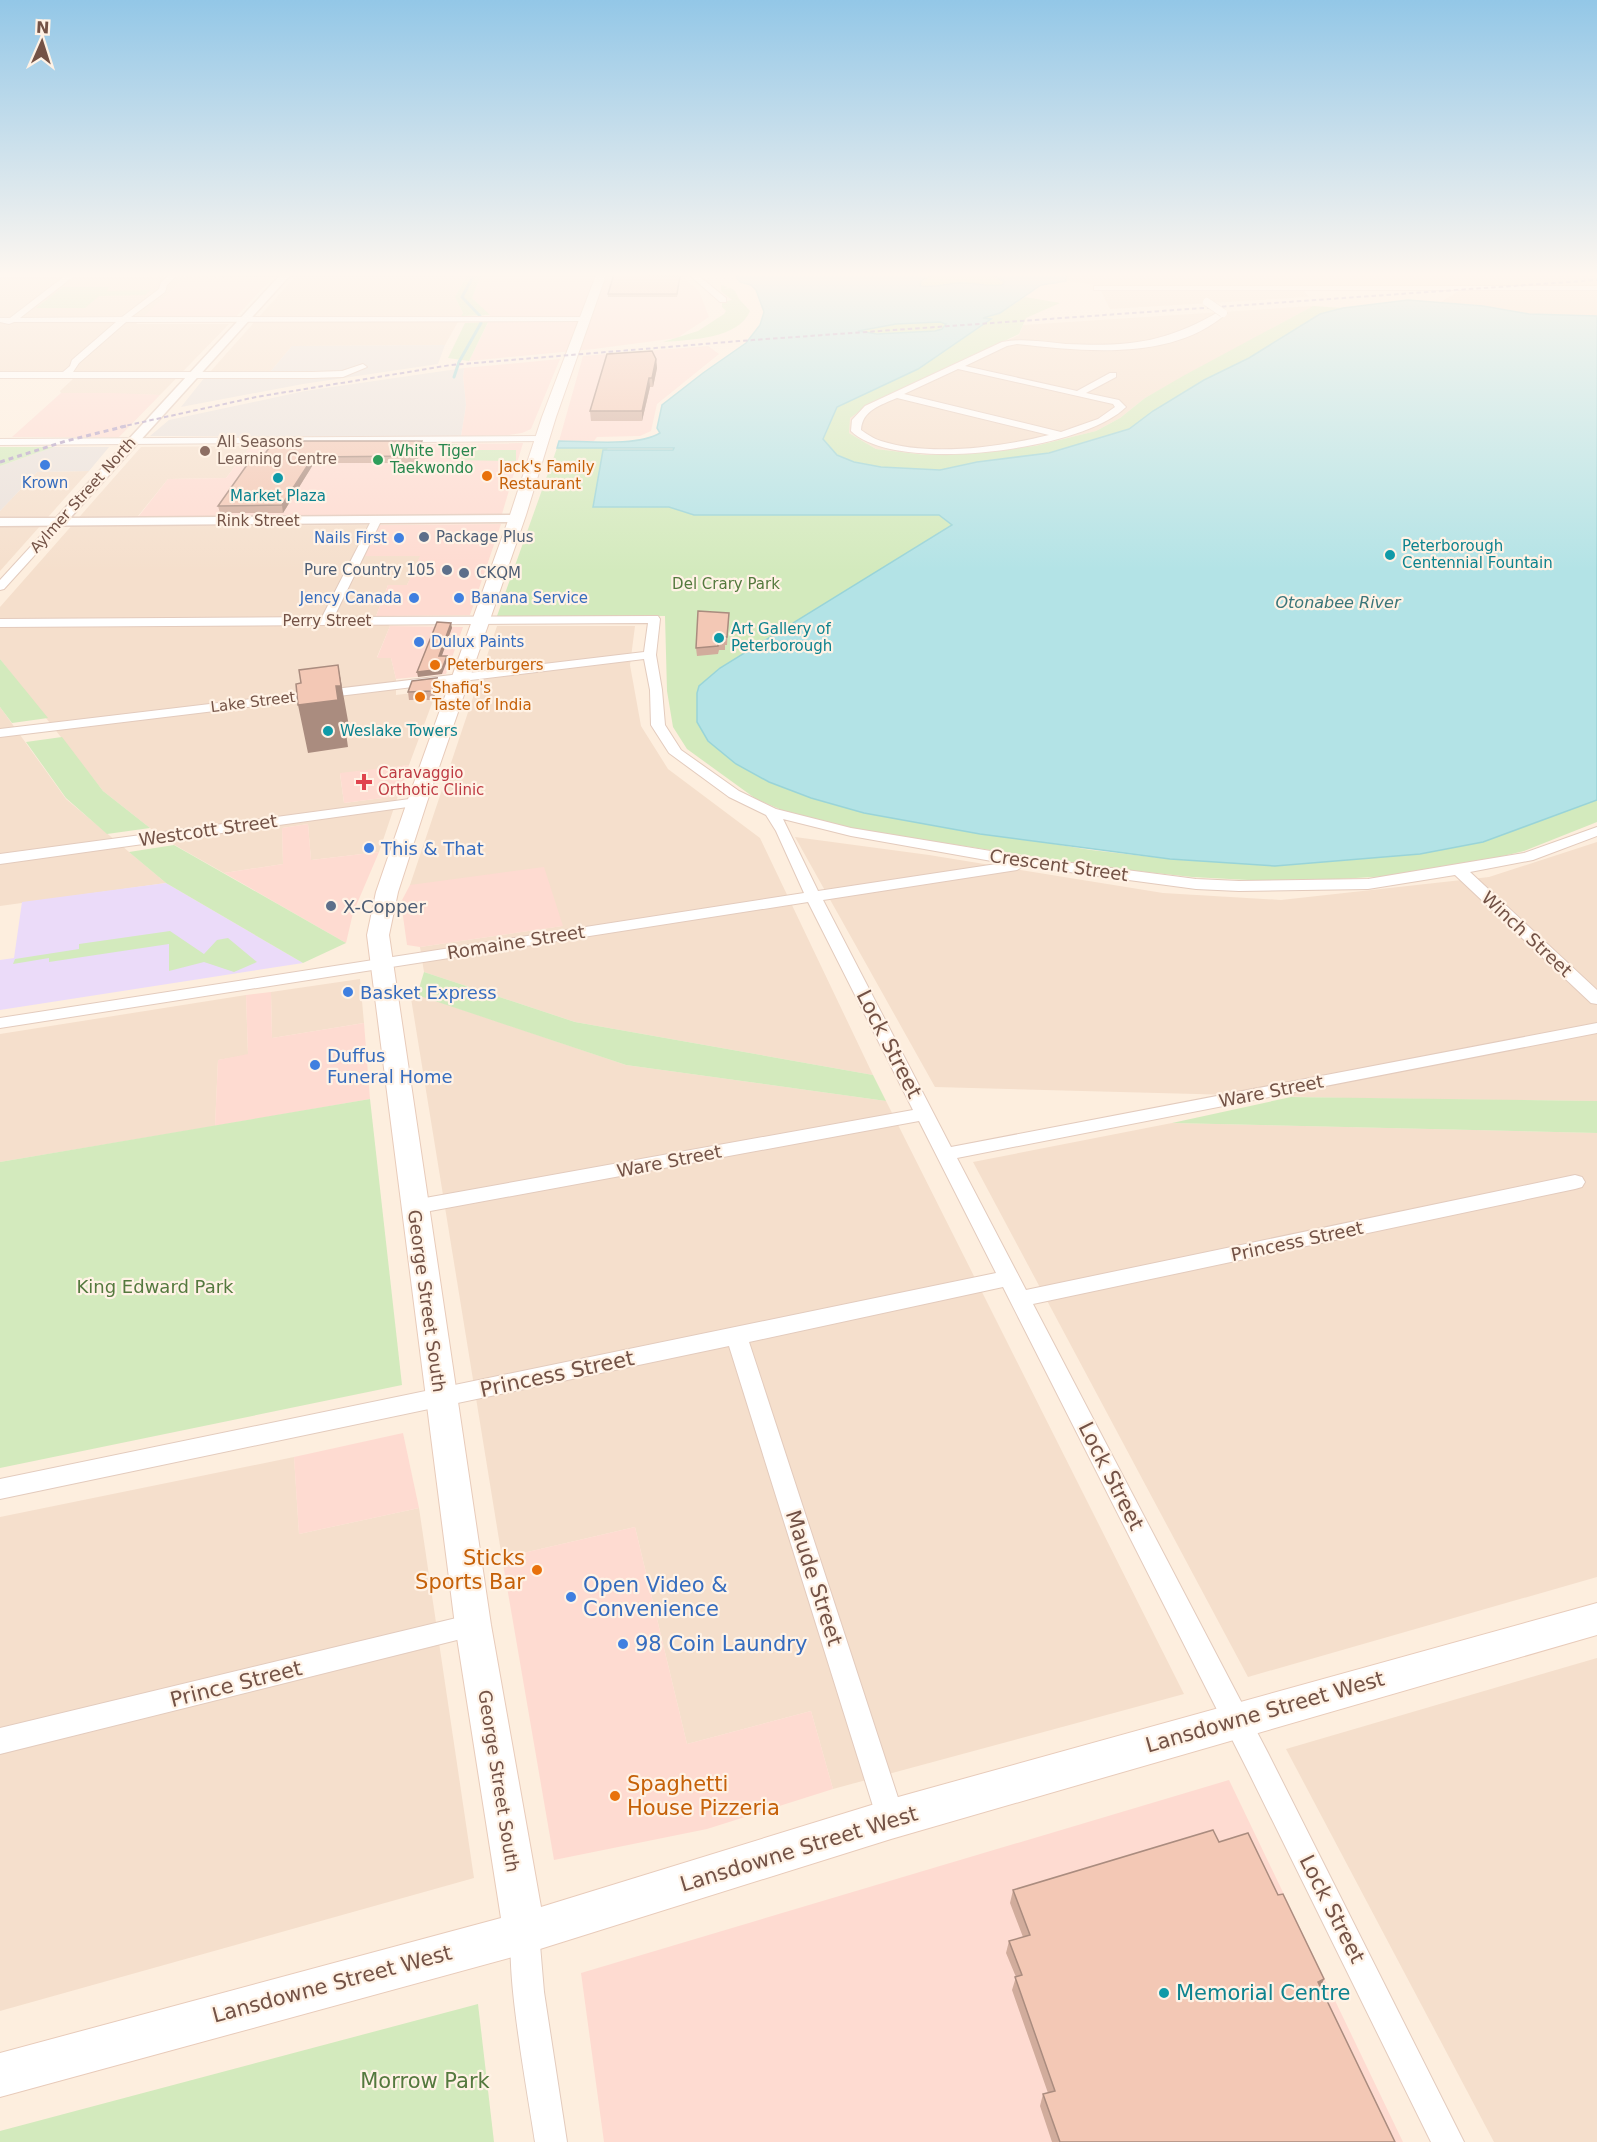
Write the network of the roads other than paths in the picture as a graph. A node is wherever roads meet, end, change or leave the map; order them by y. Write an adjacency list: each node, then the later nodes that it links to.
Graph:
1 (68, 372): 6 (street)
2 (350, 372): 7 (street)
3 (566, 372): 13 (main road, George Street South)
4 (946, 372): 11 (street)
5 (985, 372): 10 (street)
6 (66, 374): 7 (street); 8 (street)
7 (193, 374): 14 (street, Aylmer Street North)
8 (0, 375)
9 (1113, 375): 10 (street)
10 (1079, 393): 12 (street)
11 (895, 395): 12 (street); 12 (street)
12 (1059, 435)
13 (542, 438): 14 (street); 16 (main road, George Street South)
14 (132, 441): 15 (street); 19 (street, Aylmer Street North)
15 (0, 442)
16 (516, 519): 17 (street, Rink Street); 22 (main road, George Street South)
17 (376, 520): 19 (street, Rink Street); 23 (street)
18 (0, 522): 19 (street, Rink Street)
19 (59, 522): 20 (street, Aylmer Street North)
20 (0, 587)
21 (654, 619): 22 (street, Perry Street); 25 (street, Crescent Street)
22 (482, 620): 23 (street, Perry Street); 26 (main road, George Street South)
23 (326, 621): 24 (street, Perry Street)
24 (0, 622)
25 (650, 655): 26 (street, Lake Street); 29 (street, Crescent Street)
26 (461, 678): 27 (street, Lake Street); 28 (main road, George Street South)
27 (0, 734)
28 (417, 802): 31 (street, Westcott Street); 35 (main road, George Street South)
29 (771, 812): 32 (street, Crescent Street); 34 (street, Lock Street)
30 (1597, 831): 33 (street, Crescent Street)
31 (0, 860)
32 (1033, 863): 33 (street, Crescent Street); 34 (street, Romaine Street)
33 (1458, 870): 36 (street, Winch Street)
34 (813, 896): 35 (street, Romaine Street); 39 (street, Lock Street)
35 (382, 963): 37 (street, Romaine Street); 42 (main road, George Street South)
36 (1597, 999)
37 (0, 1023)
38 (1597, 1028): 40 (street, Ware Street)
39 (924, 1114): 40 (street, Lock Street); 42 (street, Ware Street)
40 (946, 1154): 43 (street, Lock Street)
41 (1575, 1182): 44 (street, Princess Street)
42 (414, 1207): 46 (main road, George Street South)
43 (1008, 1278): 44 (street, Lock Street); 45 (street, Princess Street)
44 (1020, 1299): 50 (street, Lock Street)
45 (737, 1338): 46 (street, Princess Street); 52 (street, Maude Street)
46 (441, 1397): 47 (street, Princess Street); 49 (main road, George Street South)
47 (0, 1489)
48 (1597, 1619): 50 (main road, Lansdowne Street West)
49 (472, 1625): 51 (street, Prince Street); 53 (main road, George Street South)
50 (1236, 1720): 52 (main road, Lansdowne Street West); 56 (street, Lock Street)
51 (0, 1741)
52 (891, 1819): 53 (main road, Lansdowne Street West)
53 (524, 1933): 54 (main road, Lansdowne Street West); 55 (street)
54 (0, 2075)
55 (550, 2142)
56 (1448, 2142)

